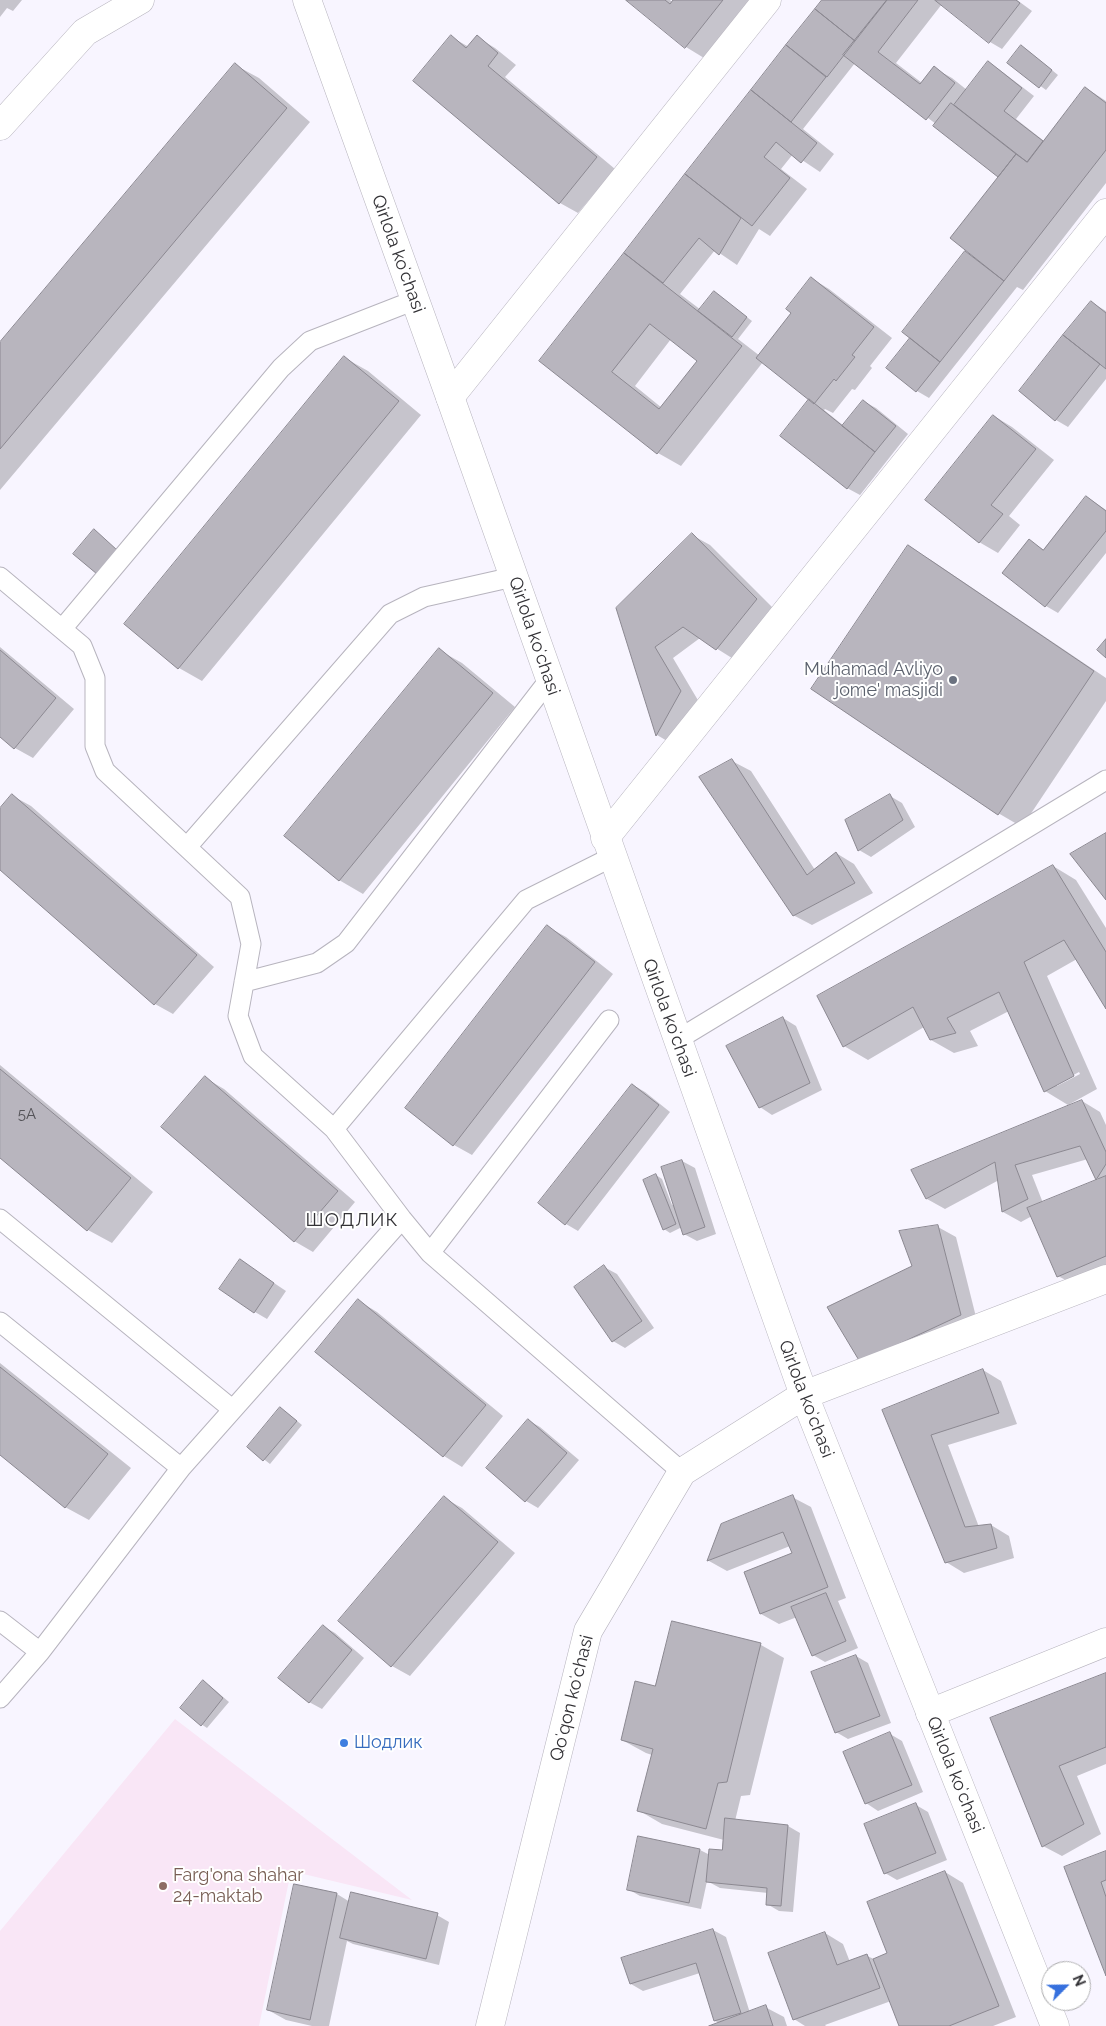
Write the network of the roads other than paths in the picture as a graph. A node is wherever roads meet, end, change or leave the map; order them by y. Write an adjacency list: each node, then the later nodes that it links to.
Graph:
1 (140, 0): 4 (street)
2 (307, 0): 6 (street, Qirlola koʻchasi)
3 (767, 0): 7 (street)
4 (0, 126)
5 (1106, 213): 14 (street)
6 (415, 300): 7 (street, Qirlola koʻchasi); 10 (lane)
7 (450, 397): 9 (street, Qirlola koʻchasi)
8 (0, 577): 10 (lane)
9 (513, 577): 11 (street, Qirlola koʻchasi); 13 (lane)
10 (62, 629): 13 (lane)
11 (549, 680): 14 (street, Qirlola koʻchasi); 15 (lane)
12 (1106, 780): 17 (lane)
13 (187, 848): 15 (lane)
14 (608, 848): 17 (street, Qirlola koʻchasi); 18 (lane)
15 (244, 982): 18 (lane)
16 (609, 1020): 21 (lane)
17 (677, 1040): 24 (street, Qirlola koʻchasi)
18 (334, 1129): 20 (lane)
19 (0, 1219): 25 (lane)
20 (402, 1219): 21 (lane); 25 (lane)
21 (430, 1253): 27 (lane)
22 (1106, 1279): 24 (street, Qoʻqon koʻchasi)
23 (0, 1322): 26 (lane)
24 (804, 1395): 27 (street, Qoʻqon koʻchasi); 32 (street, Qirlola koʻchasi)
25 (232, 1409): 26 (lane)
26 (181, 1468): 30 (lane)
27 (682, 1472): 33 (street, Qoʻqon koʻchasi)
28 (0, 1621): 30 (lane)
29 (1106, 1642): 32 (street)
30 (40, 1652): 31 (lane)
31 (0, 1698)
32 (930, 1712): 34 (street, Qirlola koʻchasi)
33 (490, 2026)
34 (1055, 2026)

